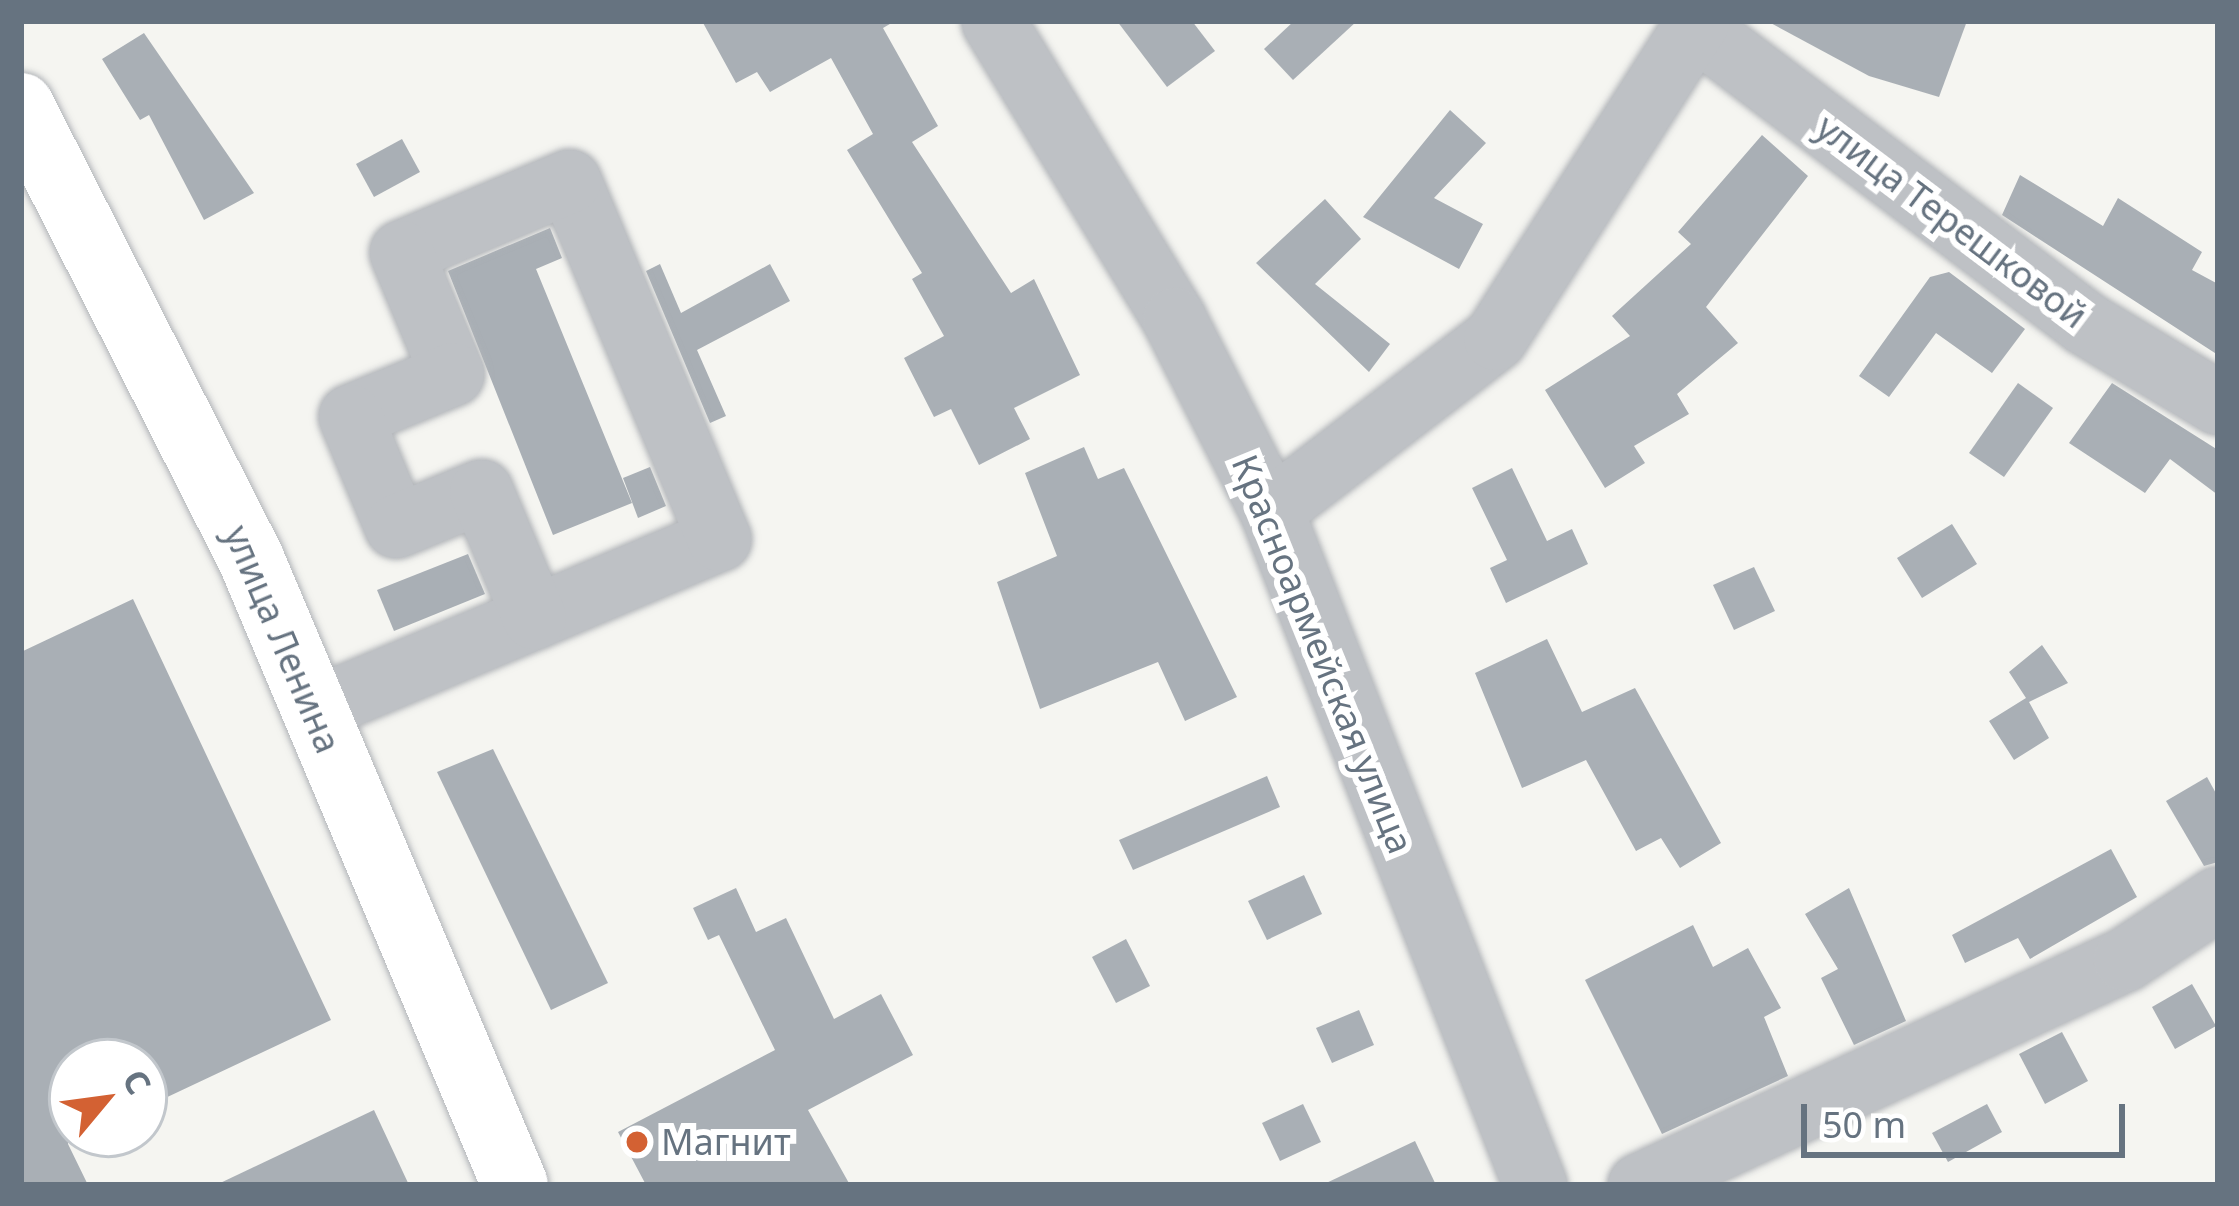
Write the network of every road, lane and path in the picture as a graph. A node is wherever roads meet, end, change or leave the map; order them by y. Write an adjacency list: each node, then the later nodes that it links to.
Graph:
1 (993, 21): 5 (street, Красноармейская улица)
2 (1696, 24): 4 (street, улица Терешковой); 5 (street)
3 (21, 106): 7 (main road, улица Ленина)
4 (2218, 403)
5 (1271, 510): 10 (street, Красноармейская улица)
6 (534, 617): 6 (street); 7 (street)
7 (314, 709): 9 (main road, улица Ленина)
8 (2218, 898): 11 (street)
9 (515, 1185)
10 (1535, 1185)
11 (1639, 1185)

